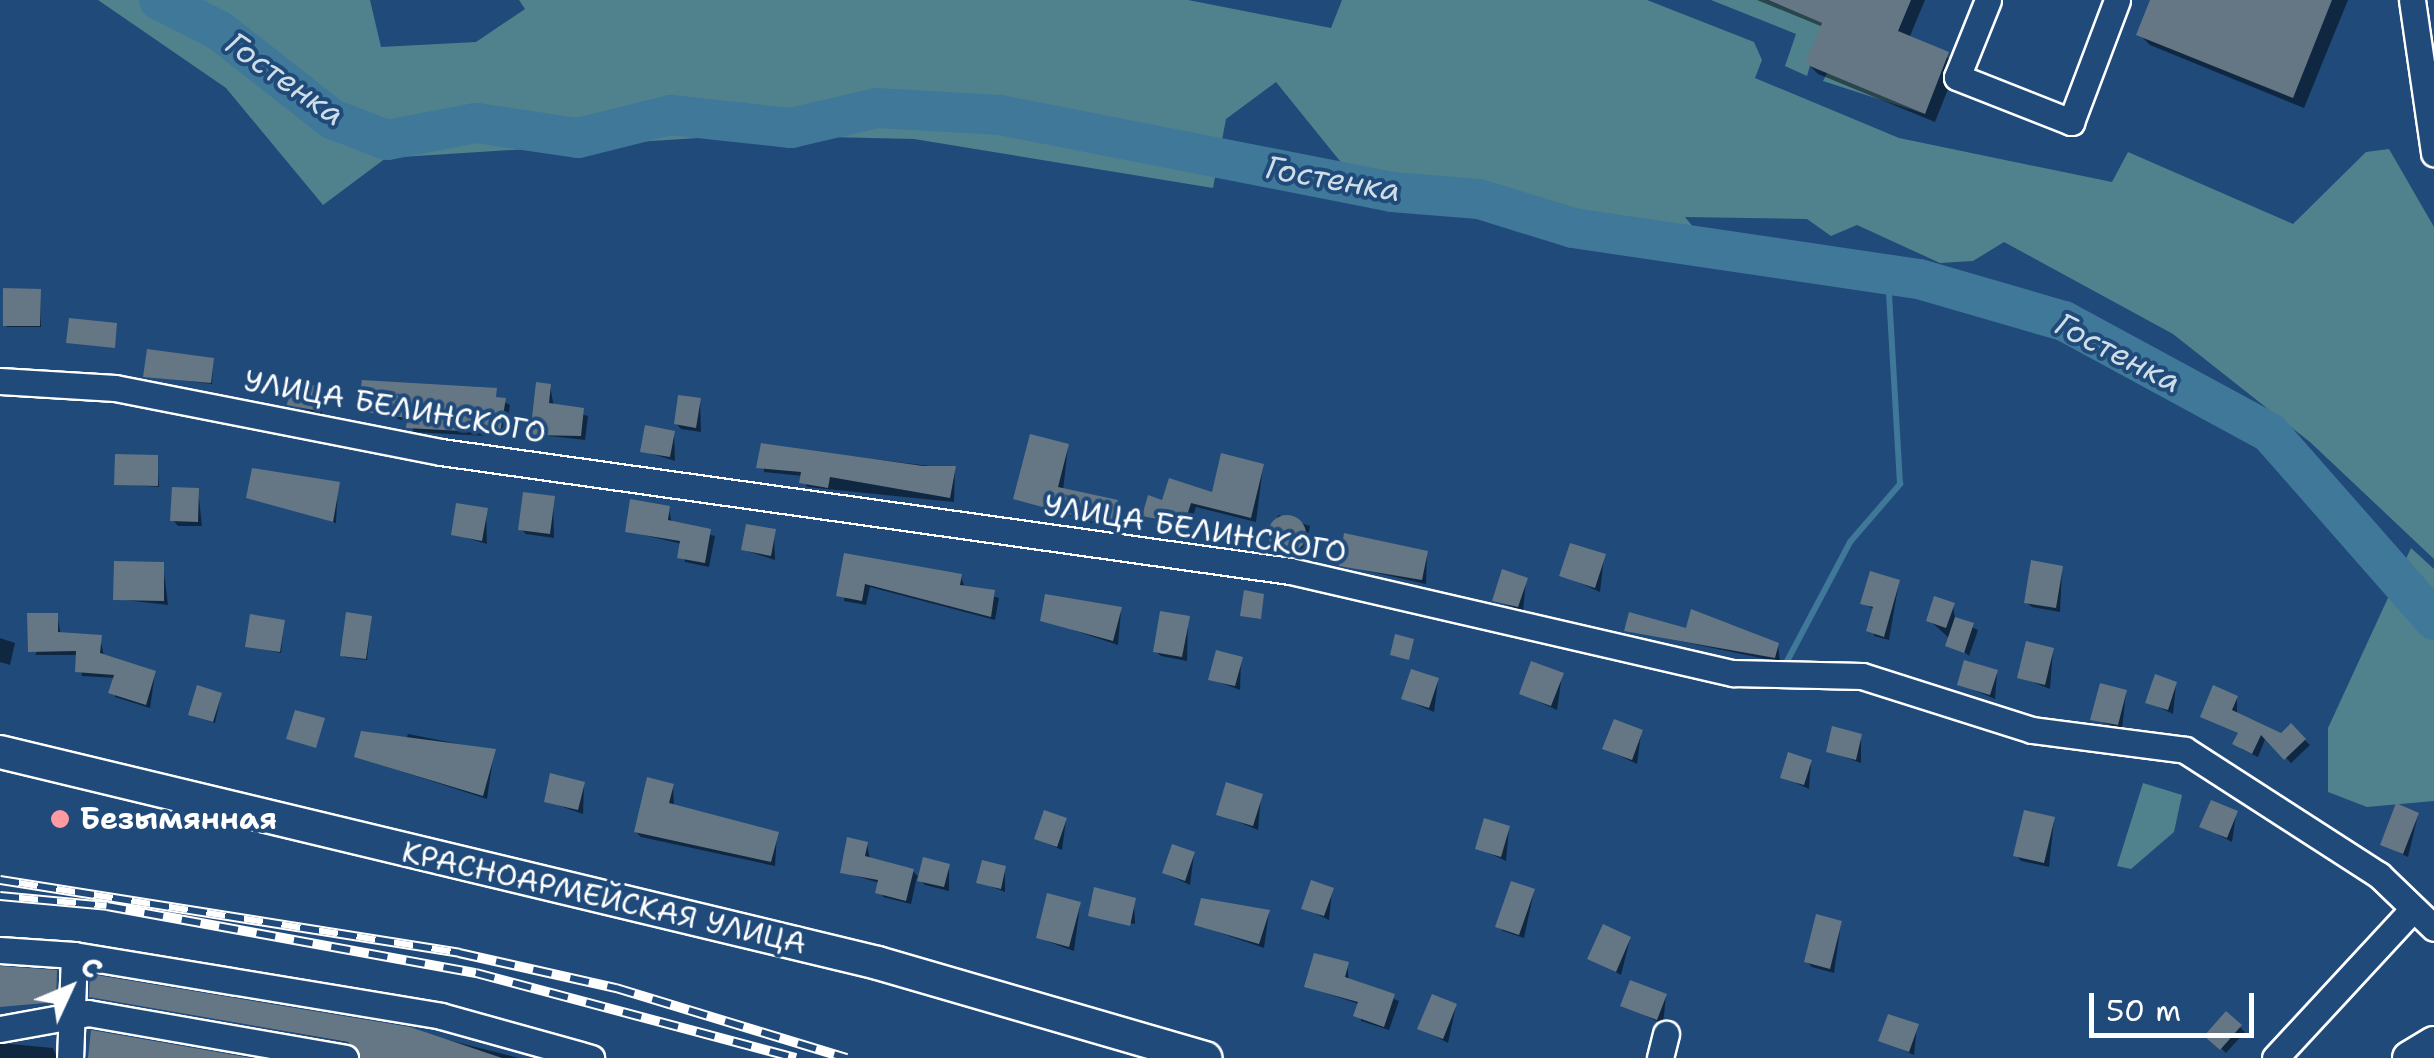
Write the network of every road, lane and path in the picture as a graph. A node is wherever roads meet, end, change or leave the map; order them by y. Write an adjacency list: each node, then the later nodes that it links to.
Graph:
1 (1988, 0): 2 (street)
2 (2117, 0)
3 (2412, 0): 4 (street)
4 (2434, 153)
5 (0, 381): 7 (street, УЛИЦА БЕЛИНСКОГО)
6 (0, 752): 17 (main road, КРАСНОАРМЕЙСКАЯ УЛИЦА)
7 (2412, 910): 8 (street, УЛИЦА БЕЛИНСКОГО); 18 (street)
8 (2434, 928)
9 (0, 950): 10 (street)
10 (74, 955): 11 (street); 16 (street)
11 (69, 1023): 12 (street); 14 (street); 15 (street)
12 (0, 1029)
13 (2434, 1043): 19 (main road)
14 (70, 1058)
15 (345, 1058)
16 (591, 1058)
17 (1205, 1058)
18 (2275, 1058)
19 (2410, 1058)

